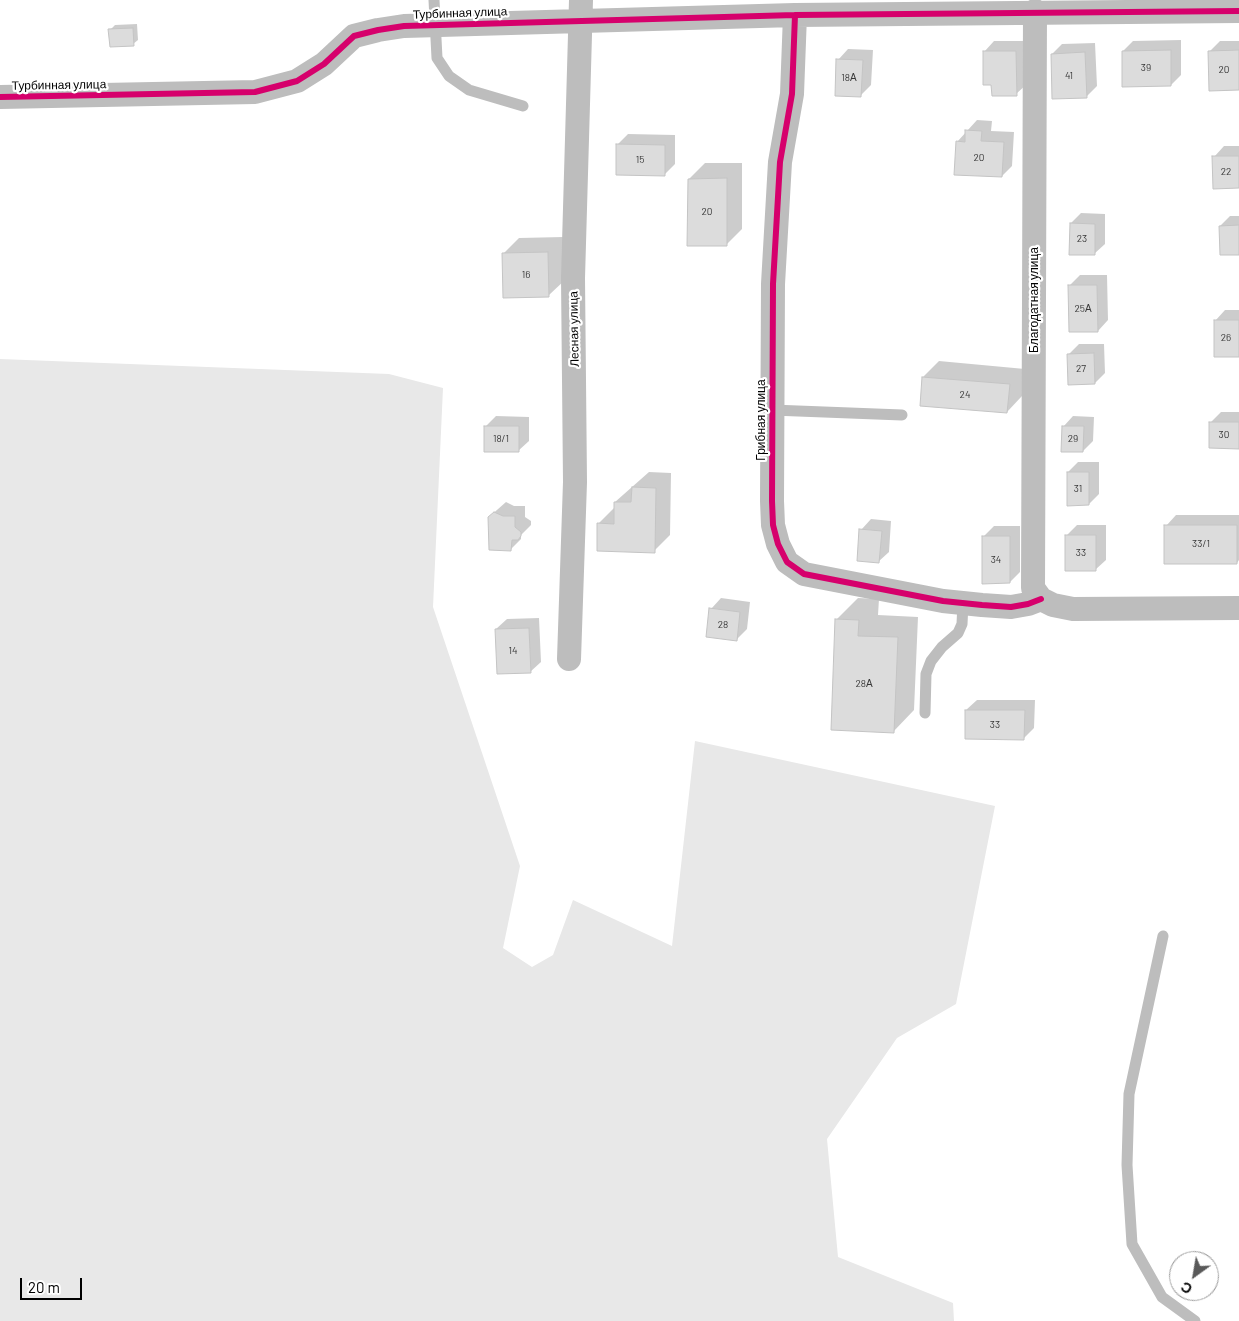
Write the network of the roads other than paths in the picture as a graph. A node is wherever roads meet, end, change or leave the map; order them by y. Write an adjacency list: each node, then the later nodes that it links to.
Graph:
1 (434, 0): 6 (lane)
2 (580, 10): 5 (street, Турбинная улица); 6 (street, Турбинная улица); 14 (street, Лесная улица)
3 (1035, 11): 4 (street, Турбинная улица); 5 (street, Турбинная улица); 11 (street, Благодатная улица)
4 (1239, 11)
5 (795, 15): 9 (street, Грибная улица)
6 (436, 25): 7 (street, Турбинная улица); 8 (lane)
7 (0, 97)
8 (523, 106)
9 (772, 410): 10 (lane); 12 (street, Грибная улица)
10 (902, 414)
11 (1037, 594): 12 (street, Грибная улица); 13 (street)
12 (963, 603): 15 (lane)
13 (1239, 608)
14 (569, 659)
15 (925, 713)
16 (1163, 936): 17 (lane)
17 (1195, 1321)

